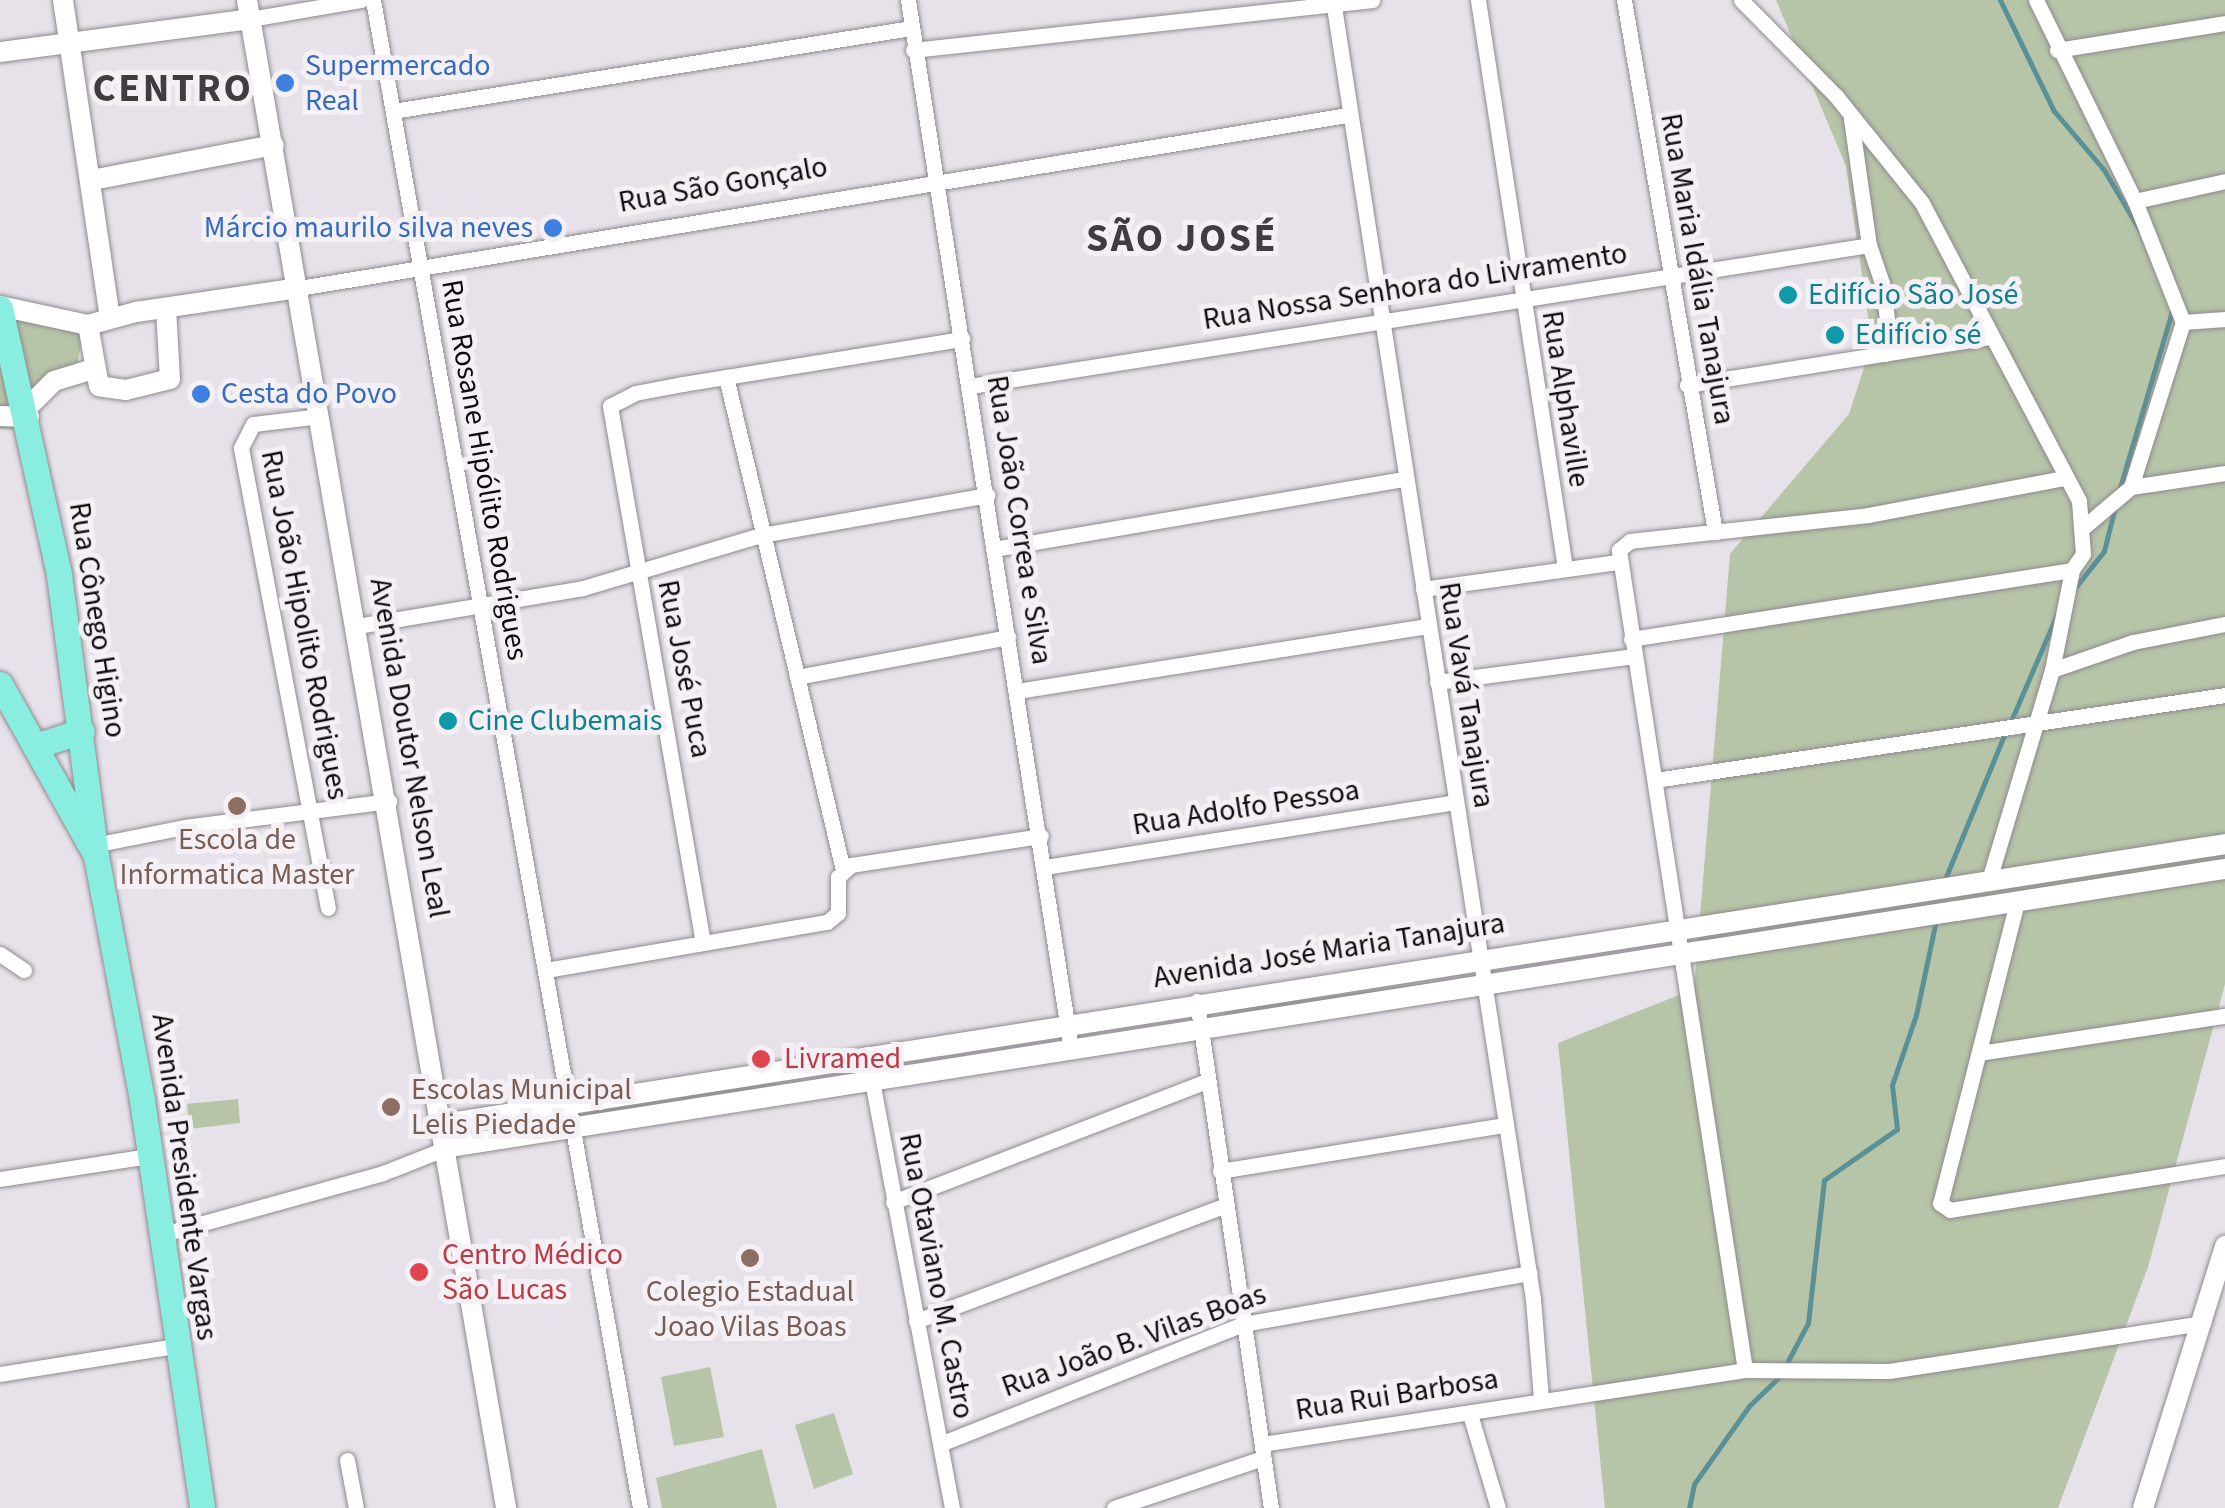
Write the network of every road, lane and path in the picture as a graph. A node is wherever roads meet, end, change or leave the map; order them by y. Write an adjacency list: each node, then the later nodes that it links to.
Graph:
1 (64, 0): 14 (street)
2 (362, 0): 11 (street)
3 (373, 0): 18 (street, Rua Rosane Hipólito Rodrigues)
4 (908, 0): 13 (street, Rua João Correa e Silva)
5 (1372, 0): 9 (street)
6 (1478, 0): 30 (street, Rua Alphaville)
7 (1741, 0): 19 (street)
8 (2036, 0): 16 (street)
9 (1333, 2): 15 (street); 20 (street, Rua Vavá Tanajura)
10 (1625, 7): 28 (street, Rua Maria Idália Tanajura)
11 (249, 10): 14 (street); 21 (street, Avenida Doutor Nelson Leal)
12 (2225, 23): 16 (street)
13 (911, 28): 15 (street, Rua João Correa e Silva); 18 (street)
14 (70, 42): 17 (street); 23 (street)
15 (913, 50): 22 (street, Rua João Correa e Silva)
16 (2058, 50): 25 (street)
17 (0, 52)
18 (393, 111): 27 (street, Rua Rosane Hipólito Rodrigues)
19 (1847, 111): 26 (street); 38 (street)
20 (1347, 115): 22 (street, Rua São Gonçalo); 35 (street, Rua Vavá Tanajura)
21 (274, 145): 23 (street); 29 (street, Avenida Doutor Nelson Leal)
22 (934, 178): 27 (street, Rua São Gonçalo); 39 (street, Rua João Correa e Silva)
23 (92, 180): 33 (street)
24 (2225, 181): 25 (street)
25 (2135, 201): 36 (street)
26 (1869, 245): 28 (street, Rua Nossa Senhora do Livramento); 40 (street)
27 (421, 267): 29 (street, Rua São Gonçalo); 62 (street, Rua Rosane Hipólito Rodrigues)
28 (1668, 274): 30 (street, Rua Nossa Senhora do Livramento); 43 (street, Rua Maria Idália Tanajura)
29 (299, 288): 32 (street, Rua São Gonçalo); 47 (street, Avenida Doutor Nelson Leal)
30 (1522, 299): 35 (street, Rua Nossa Senhora do Livramento); 58 (street, Rua Alphaville)
31 (0, 307): 37 (street); 45 (main road, Rua Cônego Higino)
32 (166, 308): 33 (street, Rua São Gonçalo); 41 (street)
33 (110, 318): 37 (street, Rua São Gonçalo)
34 (2225, 319): 36 (street)
35 (1378, 320): 44 (street, Rua Nossa Senhora do Livramento); 50 (street, Rua Vavá Tanajura)
36 (2183, 322): 51 (street)
37 (88, 325): 41 (street)
38 (1991, 336): 40 (street); 49 (street)
39 (962, 339): 42 (street); 44 (street, Rua João Correa e Silva)
40 (1885, 354): 43 (street)
41 (92, 370): 45 (street)
42 (726, 377): 55 (street); 60 (street, Rua José Puca)
43 (1688, 385): 54 (street, Rua Maria Idália Tanajura)
44 (970, 386): 52 (street, Rua João Correa e Silva)
45 (28, 412): 46 (street); 76 (main road, Rua Cônego Higino)
46 (0, 416)
47 (320, 416): 64 (street, Avenida Doutor Nelson Leal); 81 (street, Rua João Hipolito Rodrigues)
48 (2225, 473): 51 (street)
49 (2063, 478): 53 (street); 54 (street)
50 (1404, 479): 56 (street); 61 (street, Rua Vavá Tanajura)
51 (2131, 487): 53 (street)
52 (986, 496): 55 (street); 56 (street, Rua João Correa e Silva)
53 (2085, 526): 59 (street)
54 (1715, 532): 57 (street)
55 (761, 535): 60 (street); 70 (street)
56 (994, 548): 66 (street, Rua João Correa e Silva)
57 (1617, 562): 58 (street); 67 (street)
58 (1565, 568): 61 (street)
59 (2072, 570): 67 (street); 69 (street)
60 (637, 574): 62 (street); 95 (street, Rua José Puca)
61 (1423, 590): 65 (street, Rua Vavá Tanajura)
62 (478, 604): 64 (street); 101 (street, Rua Rosane Hipólito Rodrigues)
63 (2225, 624): 69 (street)
64 (357, 626): 79 (street, Avenida Doutor Nelson Leal)
65 (1429, 626): 71 (street, Rua Vavá Tanajura); 73 (street)
66 (1008, 637): 70 (street); 73 (street, Rua João Correa e Silva)
67 (1631, 639): 68 (street)
68 (1634, 656): 71 (street); 78 (street)
69 (2052, 670): 75 (street)
70 (798, 678): 88 (street)
71 (1437, 682): 80 (street, Rua Vavá Tanajura)
72 (0, 684): 77 (main road)
73 (1018, 691): 82 (street, Rua João Correa e Silva)
74 (2225, 696): 75 (street)
75 (2031, 722): 78 (street); 90 (street)
76 (82, 731): 77 (main road); 84 (main road, Rua Cônego Higino)
77 (35, 746): 84 (main road)
78 (1654, 780): 94 (street)
79 (389, 801): 81 (street); 115 (street, Avenida Doutor Nelson Leal)
80 (1454, 802): 86 (street, Rua Adolfo Pessoa); 99 (street, Rua Vavá Tanajura)
81 (310, 810): 84 (street); 92 (street, Rua João Hipolito Rodrigues)
82 (1041, 836): 86 (street, Rua João Correa e Silva); 88 (street)
83 (2225, 844): 85 (street, Avenida José Maria Tanajura)
84 (93, 849): 119 (main road, Avenida Presidente Vargas)
85 (2196, 849): 89 (street); 90 (street, Avenida José Maria Tanajura)
86 (1045, 867): 107 (street, Rua João Correa e Silva)
87 (2225, 869): 89 (street, Avenida José Maria Tanajura)
88 (843, 870): 95 (street)
89 (2199, 872): 91 (street, Avenida José Maria Tanajura)
90 (1988, 883): 93 (street, Avenida José Maria Tanajura)
91 (2017, 902): 96 (street, Avenida José Maria Tanajura); 110 (street)
92 (328, 908)
93 (1720, 922): 94 (street, Avenida José Maria Tanajura); 96 (street)
94 (1677, 928): 97 (street); 99 (street, Avenida José Maria Tanajura)
95 (704, 943): 101 (street)
96 (1724, 946): 97 (street, Avenida José Maria Tanajura)
97 (1681, 953): 103 (street, Avenida José Maria Tanajura); 132 (street)
98 (0, 954): 100 (street)
99 (1480, 957): 102 (street, Avenida José Maria Tanajura); 103 (street, Rua Vavá Tanajura)
100 (24, 970)
101 (546, 970): 114 (street, Rua Rosane Hipólito Rodrigues)
102 (1372, 974): 104 (street); 105 (street, Avenida José Maria Tanajura)
103 (1484, 982): 104 (street, Avenida José Maria Tanajura); 116 (street, Rua Vavá Tanajura)
104 (1376, 1000): 108 (street, Avenida José Maria Tanajura)
105 (1197, 1001): 107 (street, Avenida José Maria Tanajura); 108 (street)
106 (2225, 1016): 110 (street)
107 (1068, 1023): 109 (street, Rua João Correa e Silva); 111 (street, Avenida José Maria Tanajura)
108 (1200, 1026): 109 (street, Avenida José Maria Tanajura); 113 (street)
109 (1071, 1049): 112 (street, Avenida José Maria Tanajura)
110 (1979, 1053): 120 (street)
111 (866, 1054): 112 (street, Rua Otaviano M. Castro); 114 (street, Avenida José Maria Tanajura)
112 (871, 1079): 117 (street, Avenida José Maria Tanajura); 123 (street, Rua Otaviano M. Castro)
113 (1207, 1081): 121 (street); 123 (street)
114 (570, 1100): 115 (street, Avenida José Maria Tanajura); 117 (street, Rua Rosane Hipólito Rodrigues)
115 (444, 1124): 118 (street, Avenida Doutor Nelson Leal)
116 (1506, 1125): 121 (street); 127 (street, Rua Vavá Tanajura)
117 (575, 1126): 118 (street, Avenida José Maria Tanajura); 142 (street, Rua Rosane Hipólito Rodrigues)
118 (449, 1147): 125 (street); 141 (street, Avenida Doutor Nelson Leal)
119 (149, 1156): 122 (street); 125 (main road, Avenida Presidente Vargas)
120 (2225, 1166)
121 (1220, 1171): 124 (street)
122 (0, 1179)
123 (893, 1202): 128 (street, Rua Otaviano M. Castro)
124 (1224, 1206): 128 (street); 130 (street)
125 (160, 1235): 131 (main road, Avenida Presidente Vargas)
126 (2225, 1246): 129 (street)
127 (1529, 1273): 130 (street, Rua João B. Vilas Boas); 134 (street, Rua Vavá Tanajura)
128 (916, 1321): 136 (street, Rua Otaviano M. Castro)
129 (2203, 1323): 132 (street, Rua Rui Barbosa); 147 (street)
130 (1243, 1324): 136 (street, Rua João B. Vilas Boas); 137 (street)
131 (174, 1346): 133 (street); 139 (main road, Avenida Presidente Vargas)
132 (1745, 1370): 134 (street, Rua Rui Barbosa)
133 (0, 1374)
134 (1541, 1399): 135 (street, Rua Rui Barbosa)
135 (1470, 1414): 137 (street, Rua Rui Barbosa); 146 (street)
136 (940, 1444): 143 (street, Rua Otaviano M. Castro)
137 (1263, 1451): 144 (street, Rua Rui Barbosa); 145 (street)
138 (347, 1460): 140 (street)
139 (202, 1508)
140 (356, 1508)
141 (506, 1508)
142 (640, 1508)
143 (952, 1508)
144 (1114, 1508)
145 (1271, 1508)
146 (1498, 1508)
147 (2144, 1508)

